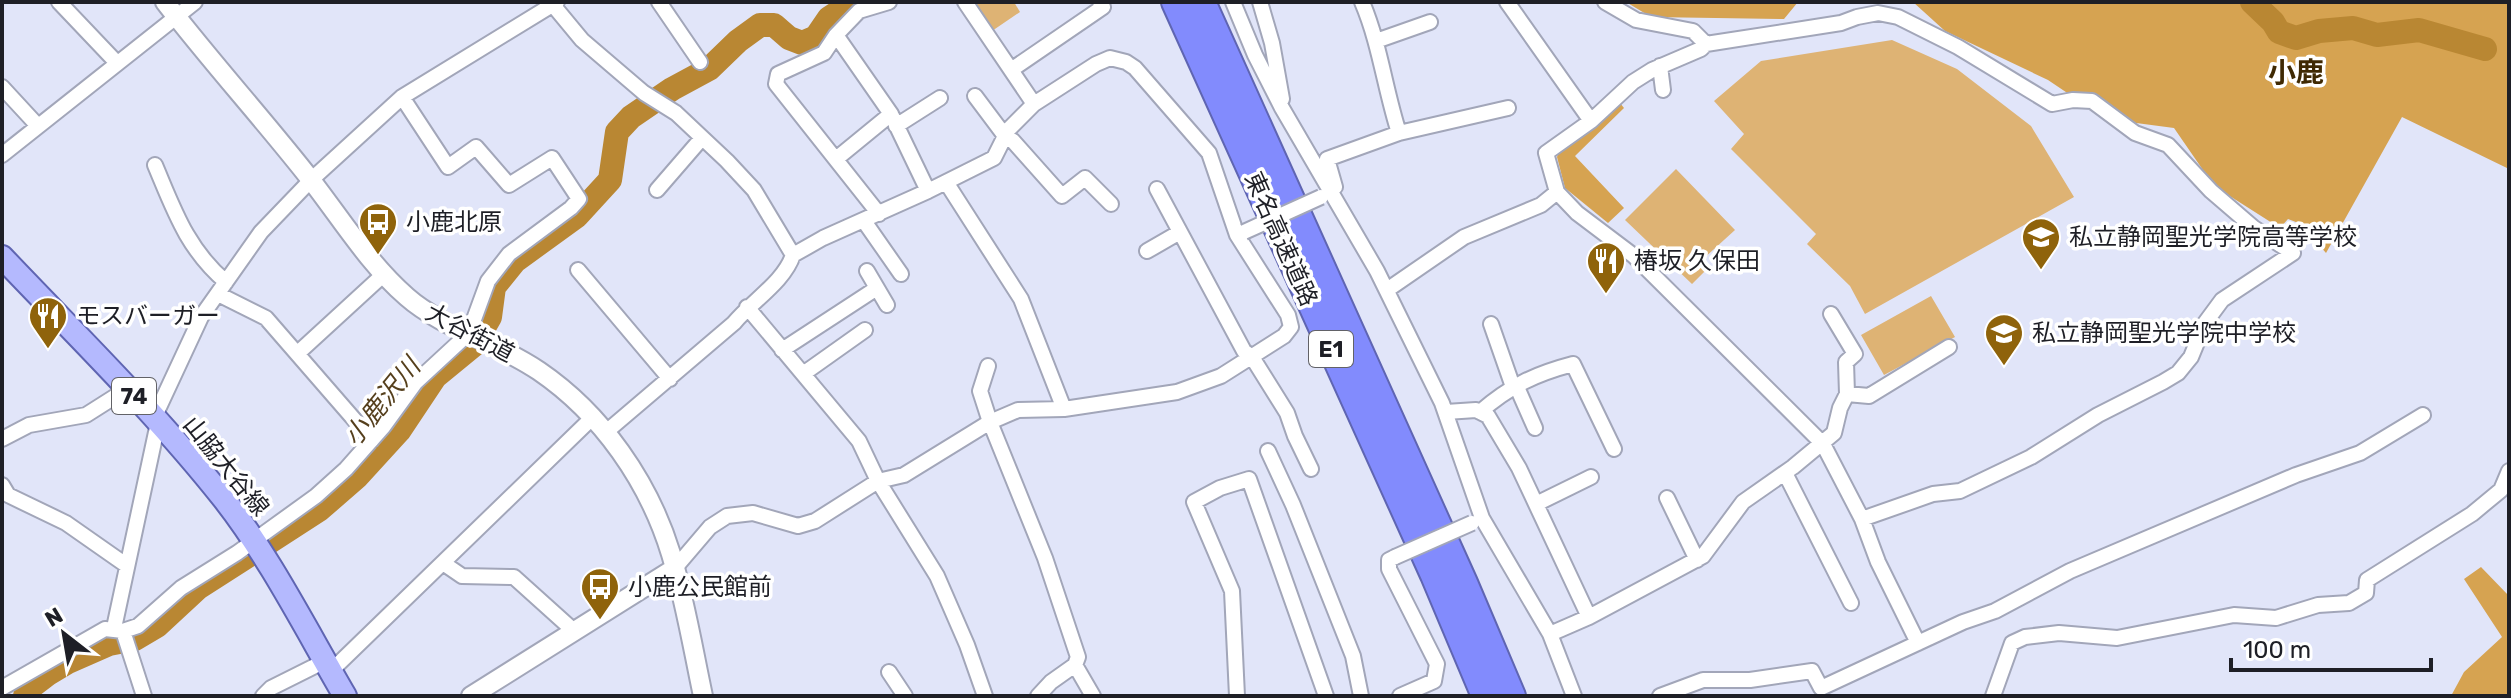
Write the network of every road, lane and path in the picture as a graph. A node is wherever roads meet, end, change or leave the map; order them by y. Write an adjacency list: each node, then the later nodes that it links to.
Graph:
1 (59, 2): 21 (street)
2 (195, 2): 15 (street)
3 (659, 2): 20 (street)
4 (889, 2): 17 (street)
5 (965, 2): 23 (street)
6 (1100, 2): 23 (street)
7 (1175, 2): 134 (highway, 東名高速道路 / E1)
8 (1202, 2): 135 (highway, 東名高速道路 / E1)
9 (1231, 2): 30 (street)
10 (1260, 2): 30 (street)
11 (1362, 2): 18 (street)
12 (1507, 2): 33 (street)
13 (1605, 2): 19 (street)
14 (555, 3): 27 (street); 37 (street)
15 (171, 10): 21 (street); 41 (street, 大谷街道)
16 (1430, 22): 18 (street)
17 (836, 35): 32 (street); 39 (street)
18 (1376, 41): 35 (street)
19 (1706, 44): 22 (street); 103 (street)
20 (700, 62)
21 (117, 63): 34 (street)
22 (1660, 66): 25 (street); 33 (street)
23 (1011, 70): 29 (street)
24 (2, 87): 34 (street)
25 (1663, 90)
26 (975, 96): 36 (street)
27 (402, 97): 41 (street); 69 (street)
28 (940, 98): 32 (street)
29 (1034, 104): 36 (street); 52 (street)
30 (1282, 108): 47 (street)
31 (1508, 108): 35 (street)
32 (894, 120): 39 (street); 45 (street)
33 (1591, 121): 46 (street)
34 (38, 126): 38 (street)
35 (1399, 133): 47 (street)
36 (1005, 136): 42 (street); 48 (street)
37 (702, 138): 44 (street); 54 (street)
38 (2, 155)
39 (836, 159): 49 (street)
40 (155, 165): 60 (street)
41 (311, 180): 59 (street, 大谷街道); 60 (street)
42 (946, 182): 45 (street); 81 (street)
43 (1157, 189): 51 (street)
44 (657, 190)
45 (928, 191): 49 (street)
46 (1557, 192): 62 (street); 92 (street)
47 (1326, 194): 52 (street, bridge); 62 (street)
48 (1111, 204)
49 (879, 214): 50 (street)
50 (864, 221): 54 (street); 58 (street)
51 (1180, 232): 53 (street); 74 (street)
52 (1241, 234): 74 (street)
53 (1147, 251)
54 (793, 255): 64 (street)
55 (2, 257): 79 (main road, 山脇大谷線 / 74)
56 (578, 270): 77 (street)
57 (867, 271): 61 (street)
58 (901, 274)
59 (383, 275): 69 (street, 大谷街道); 73 (street)
60 (222, 288): 73 (street); 86 (street)
61 (877, 288): 63 (street); 66 (street)
62 (1387, 290): 82 (street)
63 (887, 305)
64 (747, 307): 72 (street); 77 (street)
65 (1831, 314): 80 (street)
66 (831, 318): 70 (street); 72 (street)
67 (1491, 324): 78 (street)
68 (865, 330): 70 (street)
69 (477, 337): 85 (street, 大谷街道); 91 (street)
70 (846, 343): 76 (street)
71 (1949, 347): 80 (street)
72 (782, 350): 76 (street)
73 (299, 352): 91 (street)
74 (1252, 357): 81 (street); 95 (street)
75 (988, 366): 87 (street)
76 (803, 374): 99 (street)
77 (670, 379): 89 (street)
78 (1515, 386): 83 (street); 88 (street); 93 (street)
79 (127, 389): 86 (main road, 山脇大谷線 / 74); 90 (street)
80 (1847, 394): 92 (street)
81 (1064, 409): 87 (street)
82 (1446, 412): 83 (street); 104 (street)
83 (1480, 412): 102 (street)
84 (2423, 415): 115 (street)
85 (592, 418): 89 (street, 大谷街道); 107 (street)
86 (156, 421): 105 (main road, 山脇大谷線 / 74); 108 (street)
87 (990, 422): 99 (street); 116 (street)
88 (1535, 428)
89 (606, 432): 109 (street, 大谷街道)
90 (2, 439)
91 (372, 440): 105 (street)
92 (1823, 444): 97 (street); 103 (street)
93 (1614, 449)
94 (1268, 451): 132 (street)
95 (1311, 469)
96 (2509, 471): 139 (street)
97 (1785, 473): 106 (street); 110 (street)
98 (1591, 477): 102 (street)
99 (878, 481): 109 (street); 127 (street)
100 (2, 485): 108 (street)
101 (1667, 498): 106 (street)
102 (1536, 504): 111 (street)
103 (1862, 519): 115 (street)
104 (1477, 520): 114 (street); 133 (street, bridge)
105 (258, 548): 112 (street); 117 (main road, 山脇大谷線 / 74)
106 (1697, 560): 111 (street)
107 (443, 563): 113 (street); 117 (street)
108 (126, 565): 112 (street)
109 (675, 568): 113 (street); 125 (street, 大谷街道)
110 (1851, 603)
111 (1589, 617): 114 (street)
112 (118, 630): 120 (street); 122 (street)
113 (574, 631): 121 (street)
114 (1550, 634): 136 (street)
115 (1918, 643): 119 (street)
116 (1075, 665): 128 (street); 129 (street)
117 (328, 666): 123 (street); 124 (main road, 山脇大谷線 / 74)
118 (889, 672): 126 (street)
119 (1719, 680): 137 (street); 138 (street)
120 (7, 688)
121 (473, 695)
122 (144, 696)
123 (263, 696)
124 (345, 696)
125 (703, 696)
126 (905, 696)
127 (985, 696)
128 (1038, 696)
129 (1093, 696)
130 (1237, 696): 131 (street)
131 (1326, 696)
132 (1361, 696)
133 (1400, 696)
134 (1485, 696)
135 (1512, 696)
136 (1574, 696)
137 (1660, 696)
138 (1725, 696)
139 (1993, 696)

